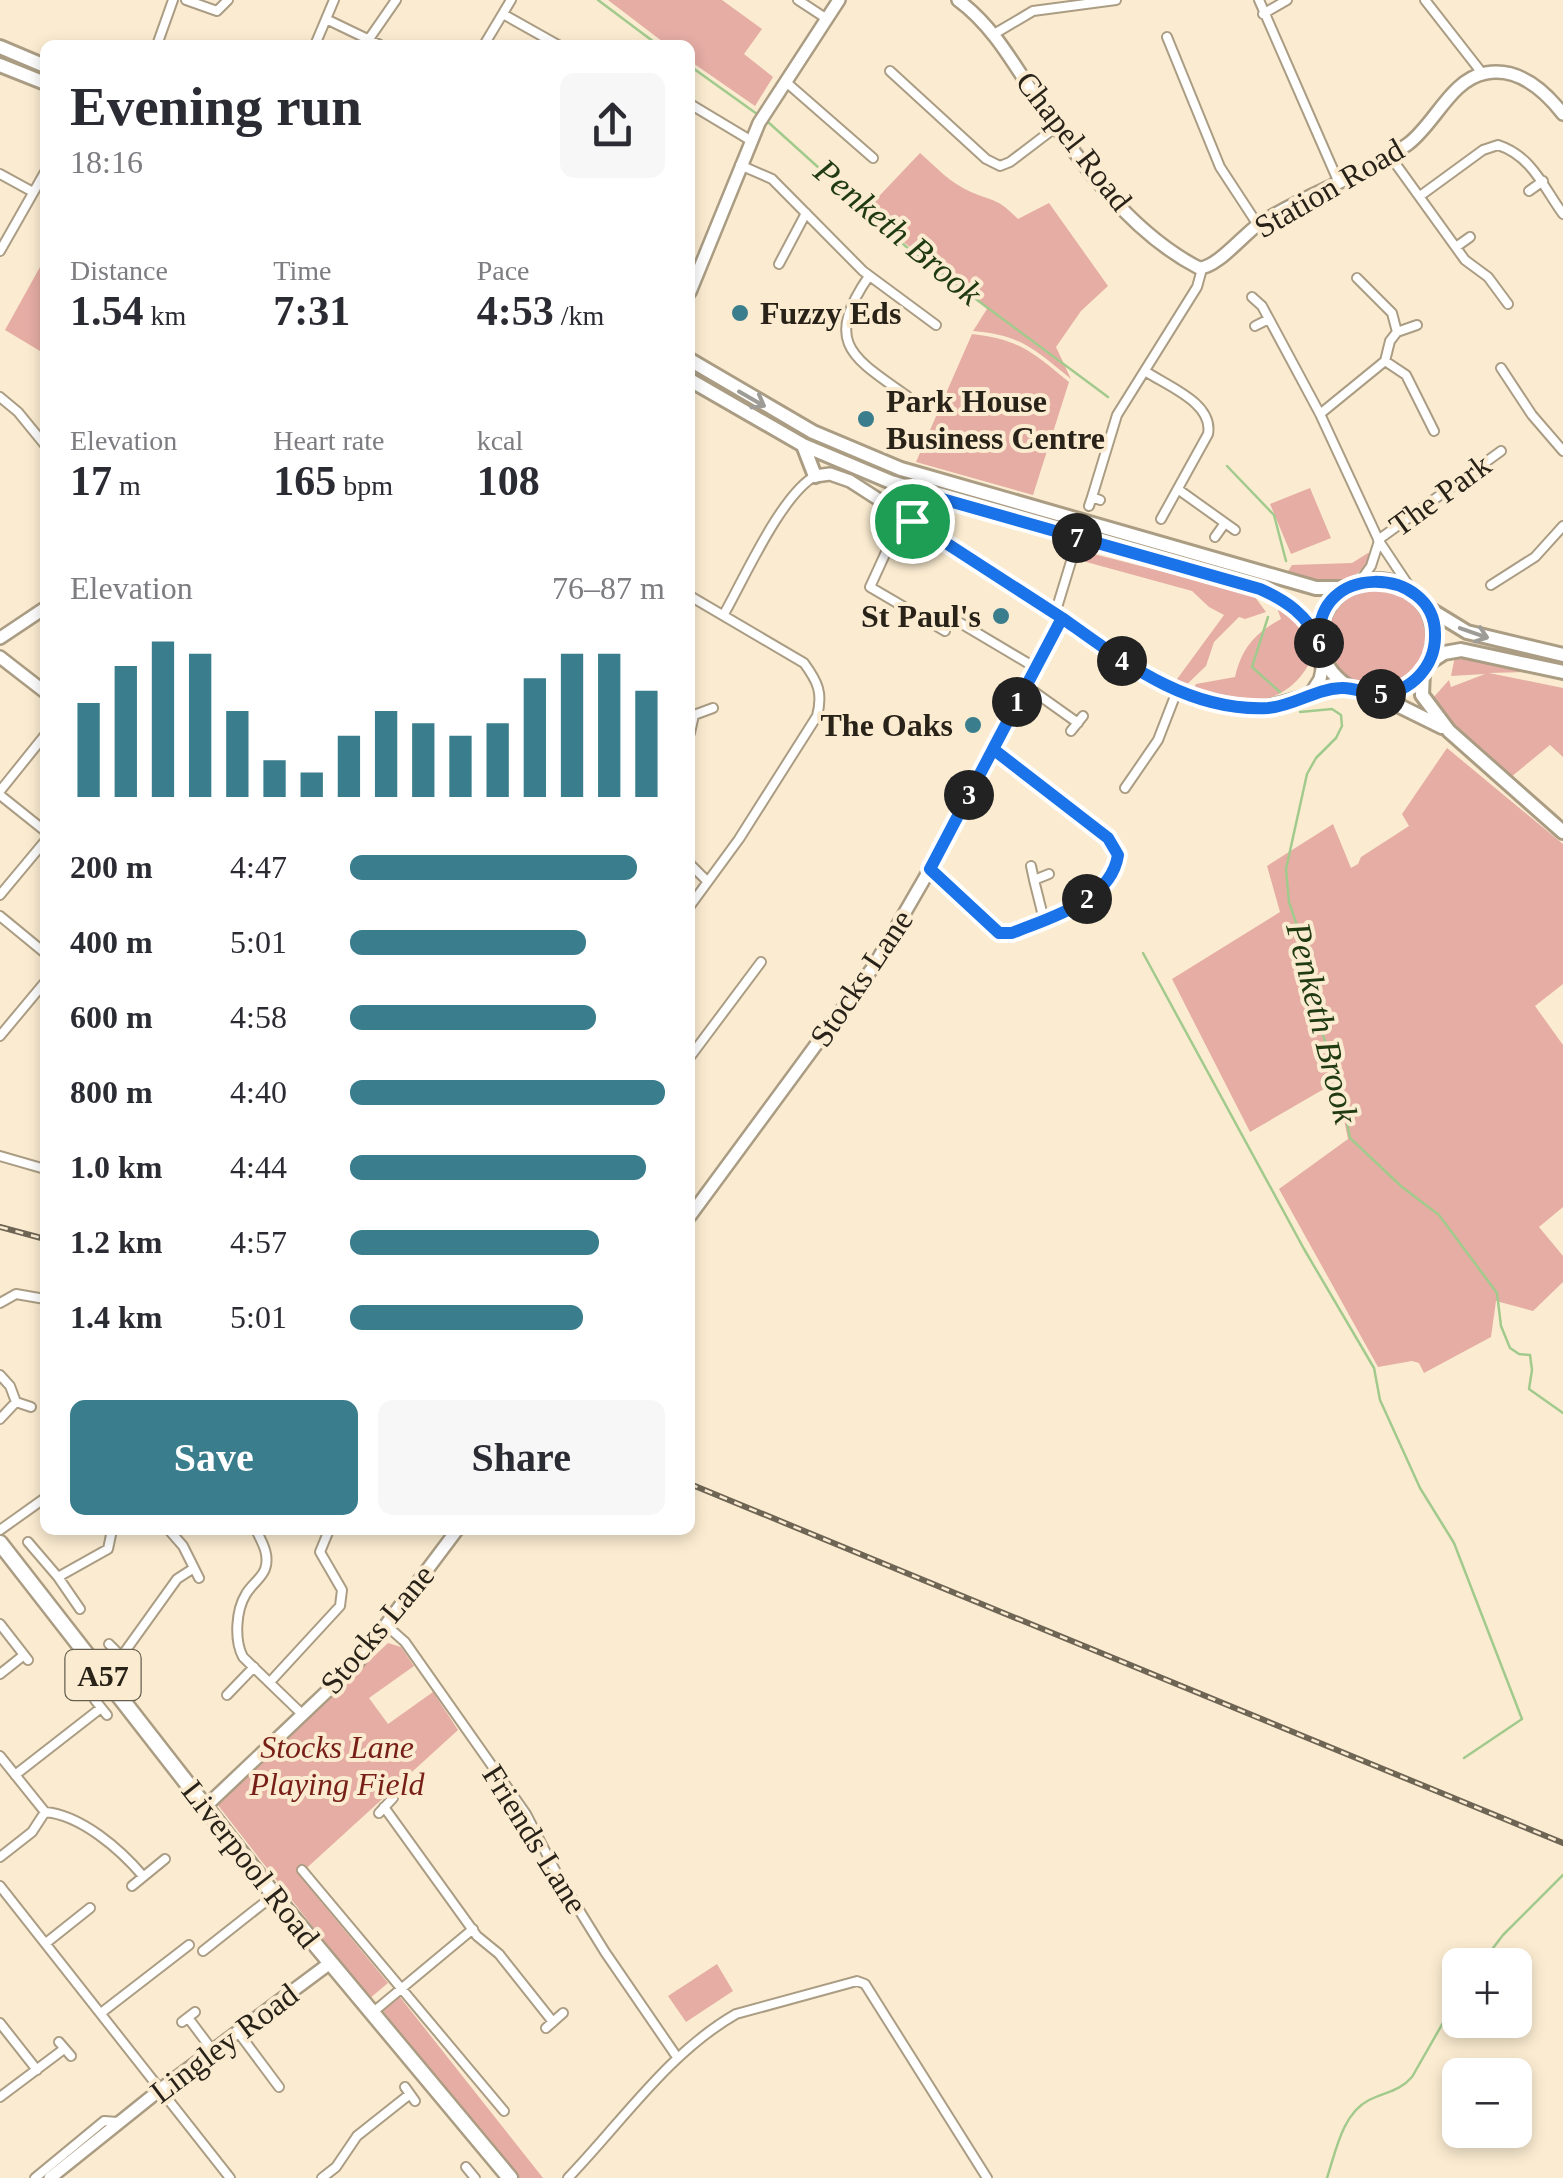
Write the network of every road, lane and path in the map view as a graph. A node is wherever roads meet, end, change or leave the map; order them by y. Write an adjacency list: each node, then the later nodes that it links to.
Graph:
1 (173, 0): 21 (street)
2 (186, 0): 3 (street)
3 (228, 0)
4 (334, 0): 18 (street)
5 (396, 0): 23 (street)
6 (510, 0): 15 (street)
7 (798, 0): 17 (street)
8 (839, 0): 17 (street)
9 (958, 0): 19 (street, Chapel Road)
10 (1116, 0): 14 (street)
11 (1259, 0): 16 (street)
12 (1287, 0): 16 (street)
13 (1425, 0): 30 (street)
14 (1073, 2): 19 (street)
15 (502, 14): 24 (street); 25 (street)
16 (1263, 14): 43 (street)
17 (827, 18): 32 (street)
18 (326, 19): 22 (street); 23 (street)
19 (994, 34): 35 (street, Chapel Road)
20 (1167, 37): 49 (street)
21 (160, 40)
22 (316, 40)
23 (369, 40)
24 (487, 40)
25 (549, 40)
26 (0, 48): 27 (main road)
27 (40, 64)
28 (0, 65): 31 (main road)
29 (890, 71): 35 (street)
30 (1482, 73): 34 (street); 37 (street, Station Road)
31 (40, 82)
32 (786, 82): 36 (street); 38 (street)
33 (695, 107): 36 (street)
34 (1563, 114)
35 (1056, 126): 54 (street, Chapel Road)
36 (750, 140): 39 (street)
37 (1390, 156): 43 (street, Station Road); 46 (street)
38 (873, 158)
39 (740, 165): 47 (street); 57 (street)
40 (0, 174): 45 (street)
41 (40, 180): 45 (street)
42 (1543, 181): 44 (street); 46 (street); 48 (street)
43 (1338, 183): 49 (street, Station Road)
44 (1530, 191)
45 (33, 192): 52 (street)
46 (1420, 196): 51 (street)
47 (806, 213): 53 (street); 55 (street)
48 (1563, 214)
49 (1258, 225): 54 (street, Station Road)
50 (1470, 237): 51 (street)
51 (1456, 247): 59 (street)
52 (0, 252)
53 (779, 264)
54 (1202, 269): 70 (street, Station Road)
55 (868, 276): 63 (street); 72 (street)
56 (1356, 278): 66 (street)
57 (695, 279)
58 (1511, 283): 59 (street)
59 (1500, 292): 61 (street)
60 (1252, 297): 62 (street, The Park)
61 (1508, 304)
62 (1269, 319): 65 (street); 74 (street, The Park)
63 (936, 325)
64 (1418, 325): 66 (street)
65 (1255, 326)
66 (1397, 332): 67 (street)
67 (1385, 362): 74 (street); 75 (street, The Park)
68 (695, 363): 93 (main road, one-way to 93)
69 (1501, 368): 79 (street)
70 (1144, 371): 81 (street); 83 (street, Station Road)
71 (695, 383): 77 (main road)
72 (907, 396)
73 (0, 397): 76 (street)
74 (1320, 414): 90 (street, The Park)
75 (1434, 431)
76 (40, 438)
77 (803, 446): 80 (main road); 82 (main road)
78 (1501, 451): 90 (street, The Park)
79 (1563, 451)
80 (815, 476): 84 (street); 97 (street)
81 (1179, 490): 85 (street); 86 (street)
82 (928, 495): 84 (main road); 102 (main road)
83 (1093, 501)
84 (907, 518): 98 (street); 100 (street)
85 (1162, 519)
86 (1225, 523): 88 (street); 89 (street)
87 (1563, 526): 92 (street)
88 (1234, 530)
89 (1214, 537)
90 (1378, 540): 93 (street, The Park); 95 (street, The Park)
91 (1074, 555): 98 (street)
92 (1491, 585)
93 (1352, 586): 95 (main road); 102 (main road)
94 (695, 599): 97 (street)
95 (1420, 600): 103 (main road, one-way to 103); 106 (main road)
96 (40, 613): 101 (street)
97 (724, 614): 131 (street)
98 (1058, 616): 107 (street, Stocks Lane); 112 (street)
99 (957, 621): 107 (street)
100 (945, 631)
101 (0, 638)
102 (1320, 643): 105 (main road)
103 (1563, 656)
104 (0, 657): 110 (street)
105 (1324, 660): 111 (main road); 113 (street)
106 (1426, 667): 108 (main road); 114 (main road); 118 (main road)
107 (1036, 668): 109 (street, Stocks Lane)
108 (1563, 672)
109 (1026, 686): 117 (street); 120 (street, Stocks Lane)
110 (40, 688)
111 (1350, 688): 113 (street); 114 (main road)
112 (1177, 690): 113 (street); 121 (street)
113 (1311, 693)
114 (1373, 693): 118 (main road)
115 (714, 708): 116 (street)
116 (695, 712)
117 (1071, 730)
118 (1448, 731): 124 (main road)
119 (40, 741): 122 (street)
120 (993, 749): 128 (street, Stocks Lane); 135 (street)
121 (1125, 788)
122 (0, 793): 123 (street)
123 (40, 826)
124 (1563, 832)
125 (40, 848): 132 (street)
126 (1030, 866): 130 (street)
127 (695, 869): 131 (street)
128 (930, 869): 135 (street); 143 (street, Stocks Lane)
129 (1048, 874): 130 (street)
130 (1034, 880): 135 (street)
131 (708, 881): 133 (street)
132 (0, 895)
133 (695, 899)
134 (0, 916): 136 (street)
135 (1044, 920)
136 (40, 949)
137 (761, 962): 140 (street)
138 (40, 988): 139 (street)
139 (0, 1036)
140 (695, 1049)
141 (0, 1156): 142 (street)
142 (40, 1168)
143 (695, 1209)
144 (40, 1297): 145 (street)
145 (0, 1304)
146 (0, 1375): 147 (street)
147 (16, 1402): 148 (street); 149 (street)
148 (31, 1407)
149 (0, 1419)
150 (40, 1502): 151 (street)
151 (0, 1530)
152 (111, 1535): 160 (street)
153 (173, 1535): 159 (street)
154 (258, 1535): 168 (street)
155 (327, 1535): 170 (street)
156 (453, 1535): 164 (street, Stocks Lane)
157 (28, 1542): 160 (street)
158 (0, 1543): 177 (highway, Liverpool Road / A57)
159 (194, 1568): 161 (street); 166 (street)
160 (58, 1577): 162 (street)
161 (199, 1578)
162 (80, 1609)
163 (0, 1624): 169 (street)
164 (387, 1626): 173 (street, Stocks Lane); 201 (street, Friends Lane)
165 (109, 1644): 166 (street)
166 (121, 1656): 167 (street)
167 (131, 1666)
168 (254, 1667): 170 (street); 171 (street)
169 (0, 1674)
170 (270, 1682): 173 (street)
171 (227, 1696)
172 (101, 1708): 175 (street)
173 (303, 1715): 177 (street, Stocks Lane)
174 (0, 1756): 175 (street)
175 (15, 1775): 178 (street)
176 (393, 1798): 189 (street)
177 (205, 1806): 185 (highway, Liverpool Road / A57)
178 (45, 1812): 179 (street); 182 (street)
179 (0, 1857)
180 (165, 1859): 182 (street)
181 (302, 1870): 192 (street, Liverpool Road)
182 (144, 1876): 184 (street)
183 (0, 1886): 190 (street)
184 (132, 1886)
185 (274, 1895): 191 (highway, Liverpool Road / A57); 193 (street)
186 (71, 1904): 188 (street)
187 (90, 1908): 188 (street)
188 (80, 1915): 190 (street)
189 (473, 1929): 192 (street); 195 (street)
190 (46, 1942): 193 (street)
191 (330, 1964): 194 (highway, Liverpool Road / A57); 198 (street, Lingley Road)
192 (400, 1989): 194 (street); 207 (street, Liverpool Road)
193 (101, 2012): 203 (street)
194 (372, 2012): 213 (highway, Liverpool Road / A57)
195 (563, 2013)
196 (189, 2018): 200 (street)
197 (0, 2023): 202 (street)
198 (238, 2032): 200 (street, Lingley Road); 204 (street)
199 (64, 2049): 202 (street)
200 (214, 2051): 203 (street, Lingley Road)
201 (677, 2057): 214 (street); 215 (street)
202 (38, 2070): 206 (street)
203 (161, 2089): 208 (street, Lingley Road); 211 (street)
204 (263, 2091)
205 (410, 2094): 212 (street)
206 (0, 2097)
207 (504, 2111)
208 (118, 2122): 209 (street, Lingley Road); 210 (street, Lingley Road)
209 (35, 2178)
210 (50, 2178)
211 (230, 2178)
212 (322, 2178)
213 (510, 2178)
214 (568, 2178)
215 (987, 2178)

